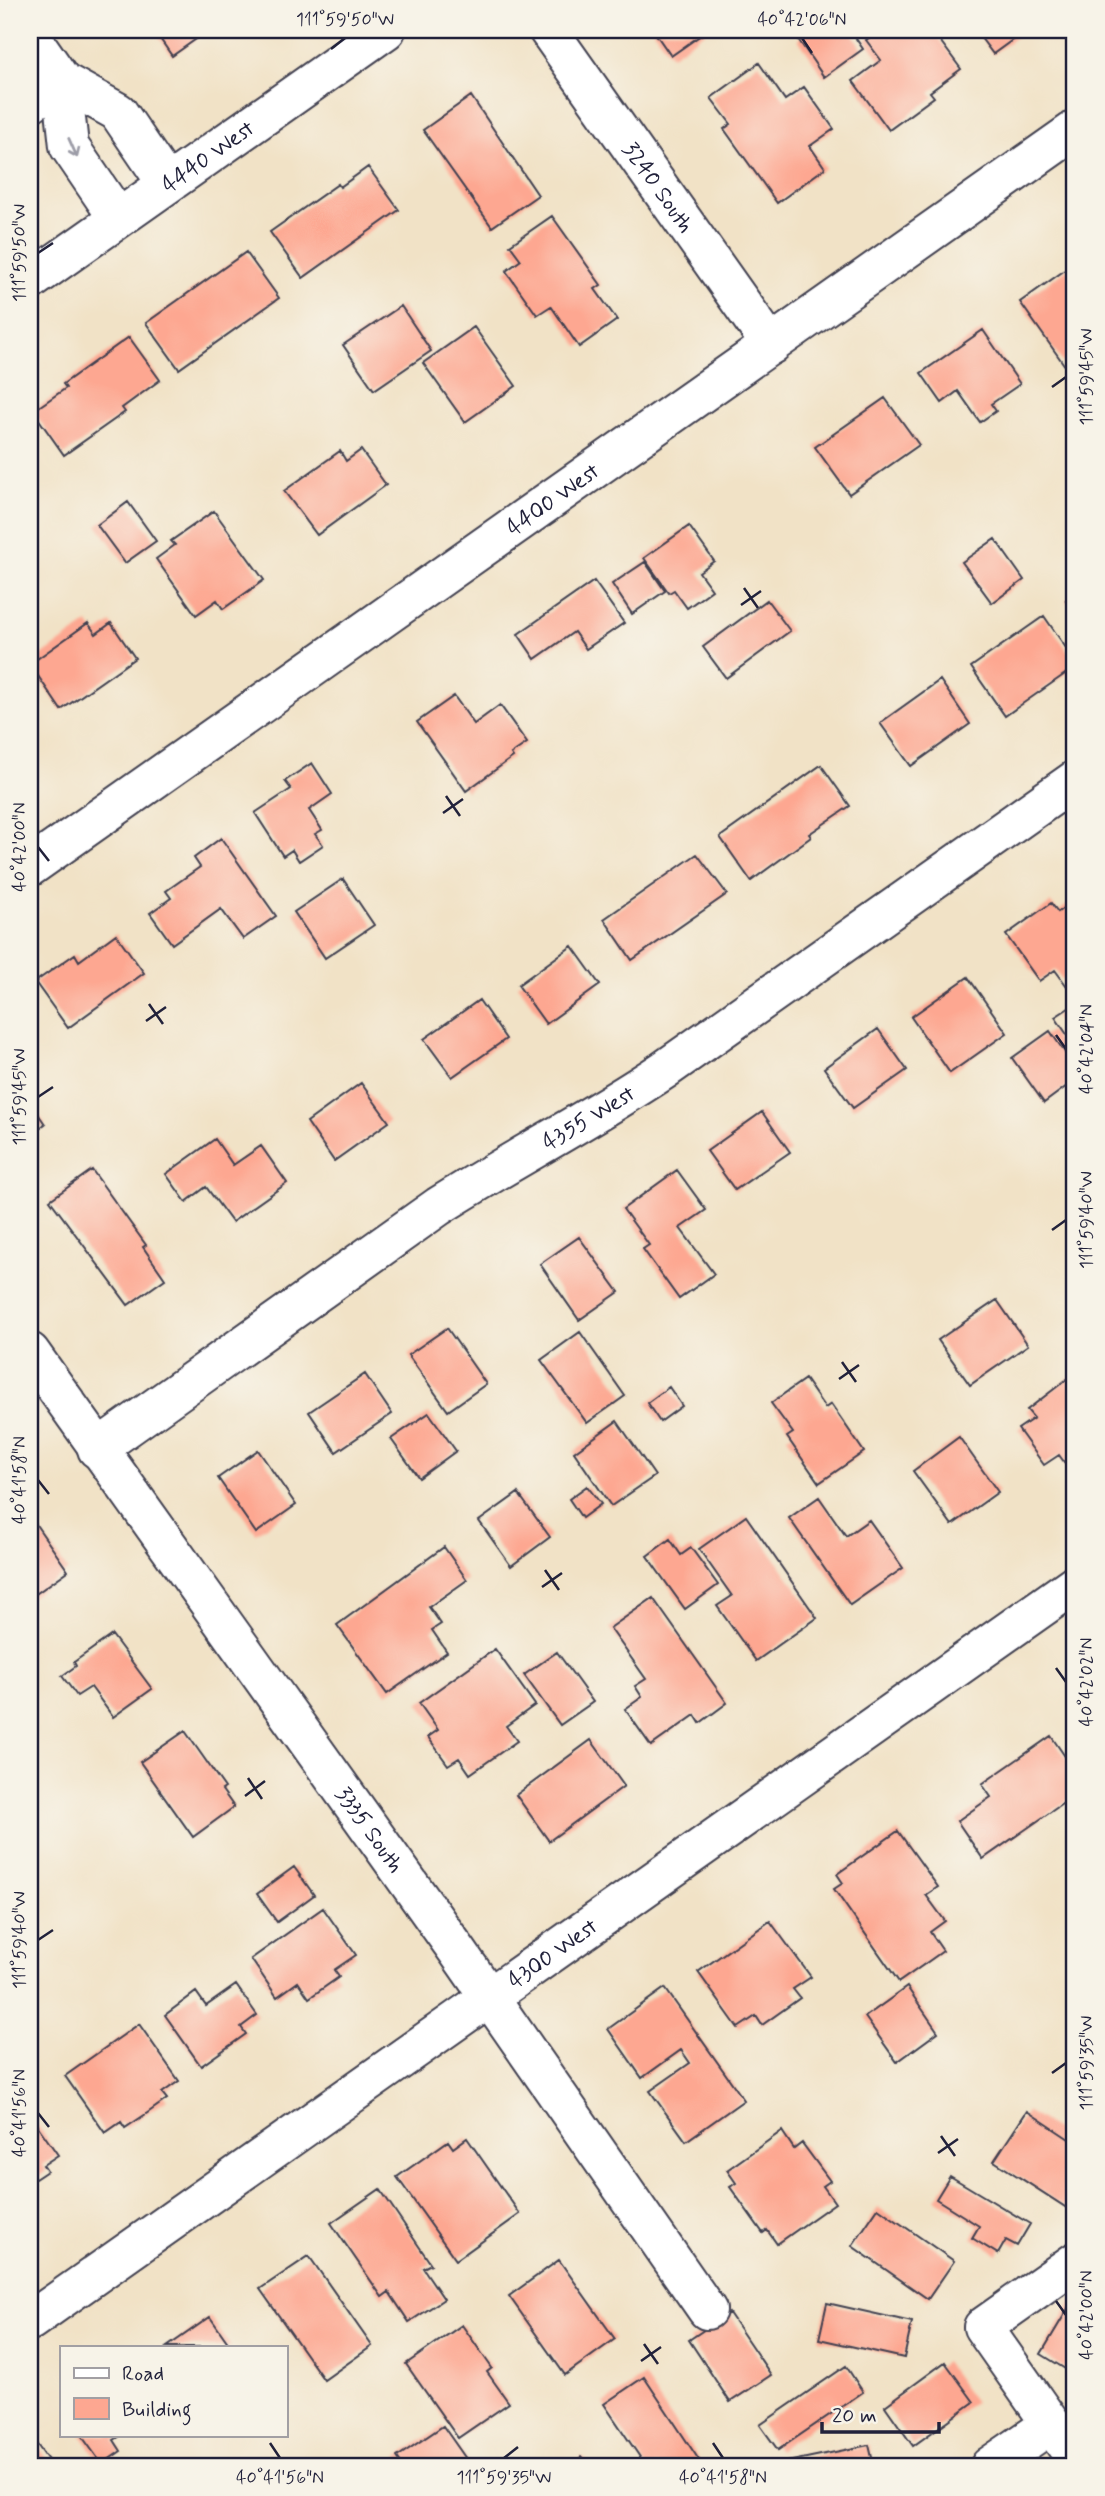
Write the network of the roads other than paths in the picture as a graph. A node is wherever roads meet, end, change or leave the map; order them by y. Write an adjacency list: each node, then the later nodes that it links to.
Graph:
1 (386, 30): 7 (street, 4440 West)
2 (548, 30): 10 (street, 3240 South)
3 (30, 35): 4 (street)
4 (62, 81): 5 (street); 7 (street); 8 (street, one-way to 8)
5 (30, 103)
6 (1075, 130): 10 (street, 4400 West)
7 (167, 184): 8 (street, 4440 West)
8 (118, 218): 9 (street, 4440 West)
9 (30, 281)
10 (771, 345): 12 (street, 4400 West)
11 (1075, 780): 14 (street, 4355 West)
12 (30, 867)
13 (30, 1352): 14 (street, 3335 South)
14 (97, 1449): 16 (street, 3335 South)
15 (1075, 1584): 16 (street, 4300 West)
16 (489, 1997): 18 (street, 3335 South); 19 (street, 4300 West)
17 (1075, 2262): 20 (street)
18 (707, 2310)
19 (30, 2320)
20 (1051, 2424): 21 (street); 22 (street)
21 (1075, 2458)
22 (990, 2466)

